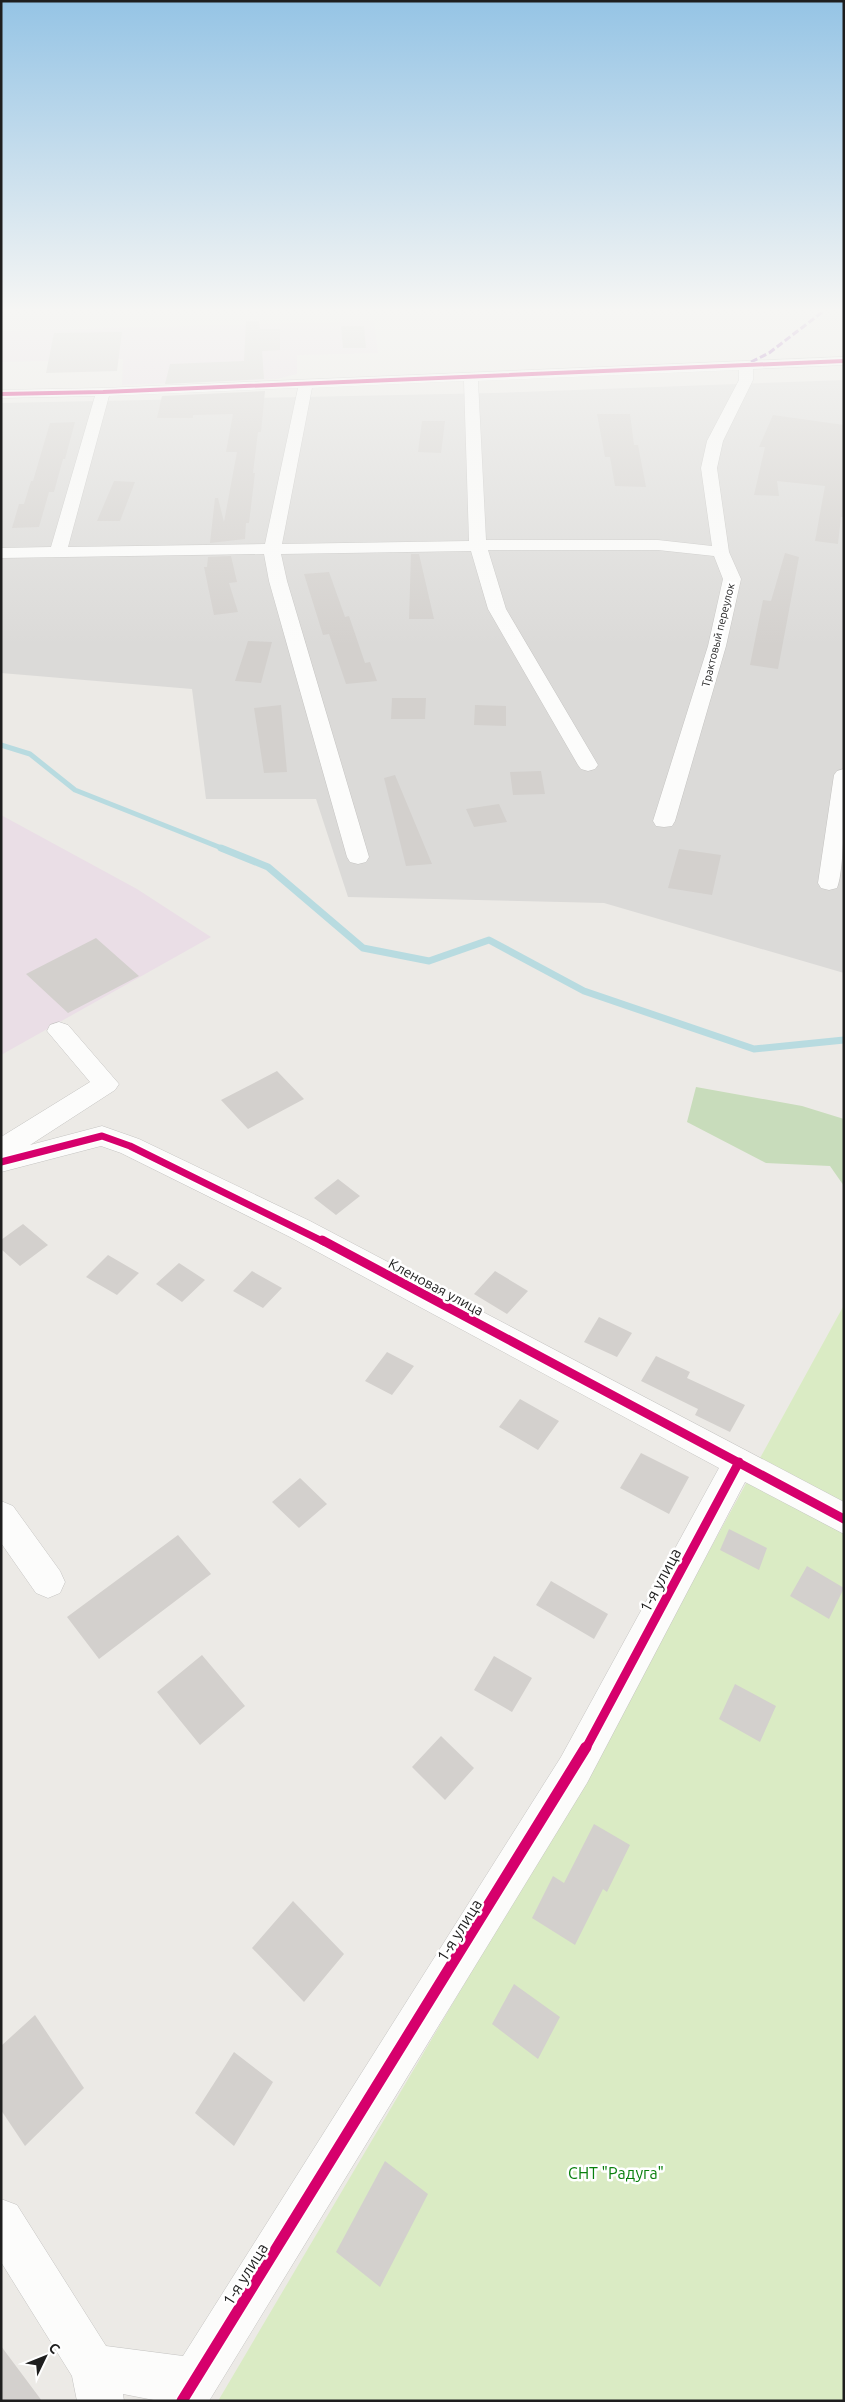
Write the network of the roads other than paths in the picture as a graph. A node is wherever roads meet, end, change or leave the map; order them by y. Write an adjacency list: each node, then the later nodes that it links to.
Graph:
1 (95, 422): 7 (street)
2 (298, 422): 6 (street)
3 (473, 422): 5 (street)
4 (725, 422): 8 (street, Трактовый переулок)
5 (478, 545): 6 (street); 8 (street); 10 (street)
6 (272, 550): 7 (street); 13 (street)
7 (58, 552): 9 (street)
8 (721, 552): 12 (street, Трактовый переулок)
9 (1, 553)
10 (588, 765)
11 (844, 775): 14 (street)
12 (664, 821)
13 (358, 857)
14 (829, 883)
15 (59, 1031): 16 (street)
16 (1, 1150)
17 (1, 1162): 18 (street, Кленовая улица)
18 (739, 1462): 20 (street, Кленовая улица); 24 (street, 1-я улица)
19 (1, 1516): 21 (street)
20 (844, 1519)
21 (48, 1582)
22 (1, 2221): 23 (street)
23 (97, 2384): 24 (street)
24 (188, 2391)

